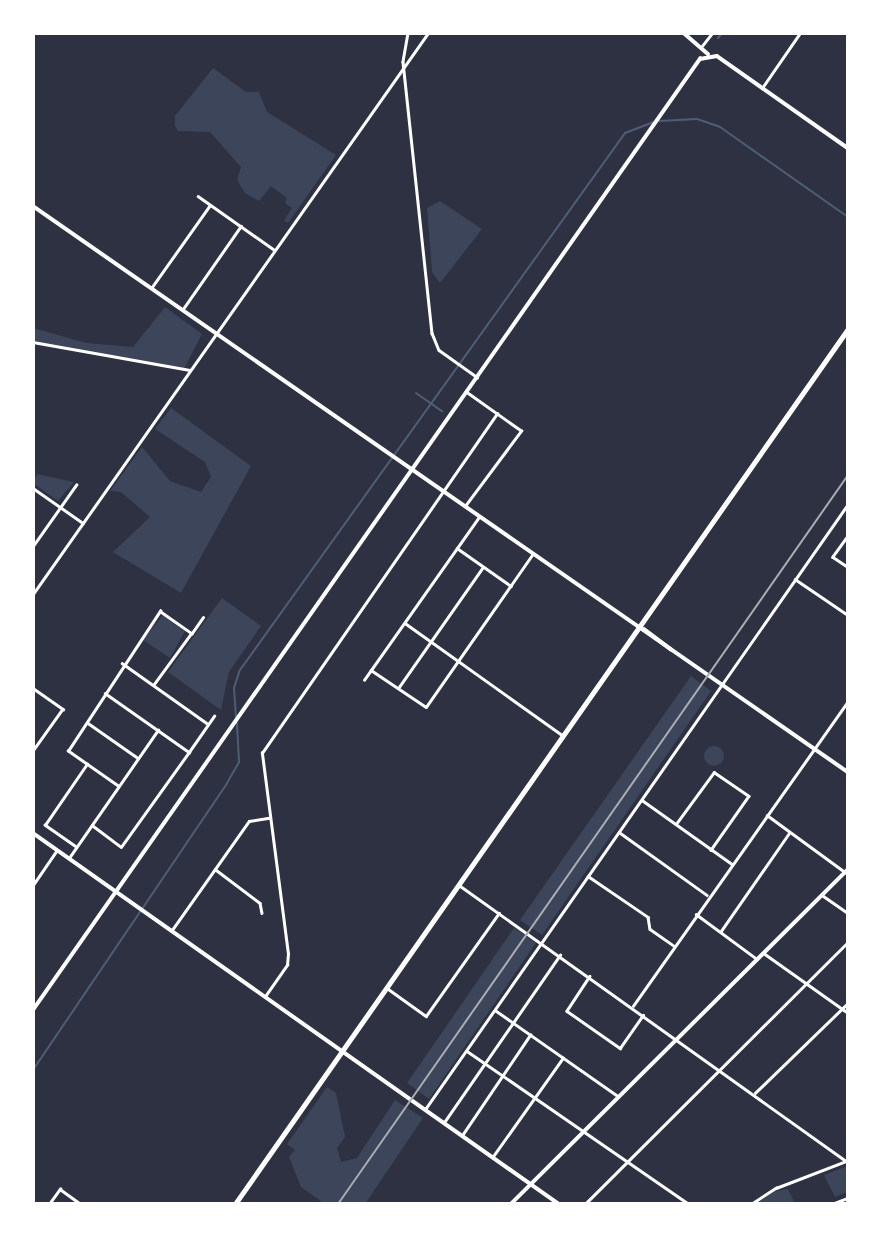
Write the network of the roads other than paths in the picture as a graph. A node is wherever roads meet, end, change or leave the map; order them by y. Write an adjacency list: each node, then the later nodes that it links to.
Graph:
1 (408, 33): 8 (street)
2 (428, 33): 8 (street)
3 (684, 33): 6 (street)
4 (712, 33): 6 (street)
5 (800, 33): 9 (street)
6 (702, 46): 7 (street)
7 (708, 54): 9 (street); 22 (street)
8 (404, 68): 15 (street); 22 (street)
9 (762, 88): 10 (street)
10 (848, 148)
11 (198, 196): 12 (street)
12 (210, 205): 14 (street); 16 (street)
13 (33, 206): 16 (street)
14 (241, 226): 15 (street); 17 (street)
15 (273, 249): 19 (street)
16 (152, 288): 17 (street)
17 (183, 309): 19 (street)
18 (848, 329): 46 (highway)
19 (216, 332): 21 (street); 25 (street)
20 (33, 342): 21 (street)
21 (190, 370): 33 (street)
22 (477, 377): 23 (street)
23 (466, 393): 24 (street); 25 (street)
24 (497, 413): 28 (street); 30 (street)
25 (412, 470): 28 (street); 89 (street)
26 (76, 485): 31 (street)
27 (33, 488): 31 (street)
28 (442, 491): 30 (street); 73 (street)
29 (848, 504): 40 (street)
30 (465, 506): 32 (street)
31 (61, 507): 33 (street); 35 (street)
32 (480, 517): 36 (street); 37 (street)
33 (83, 523): 42 (street)
34 (848, 536): 39 (street)
35 (33, 546)
36 (457, 548): 38 (street); 45 (street)
37 (532, 555): 41 (street); 46 (street)
38 (484, 567): 41 (street); 48 (street)
39 (848, 567)
40 (795, 579): 43 (street); 54 (street)
41 (511, 586): 49 (street)
42 (33, 594)
43 (848, 615)
44 (203, 617): 47 (street)
45 (405, 623): 48 (street); 51 (street)
46 (639, 628): 54 (street); 63 (highway)
47 (192, 633): 50 (street); 53 (street)
48 (430, 642): 49 (street); 56 (street)
49 (457, 661): 56 (street); 63 (street)
50 (122, 663): 53 (street); 57 (street)
51 (371, 670): 52 (street); 56 (street)
52 (364, 680)
53 (154, 685): 61 (street)
54 (723, 685): 64 (street); 71 (street)
55 (33, 688): 65 (street)
56 (399, 688)
57 (104, 693): 60 (street); 62 (street)
58 (848, 701): 64 (street)
59 (214, 716): 61 (street)
60 (88, 723): 67 (street); 68 (street)
61 (209, 724): 66 (street)
62 (158, 730): 66 (street); 67 (street)
63 (562, 735): 88 (highway)
64 (814, 749): 69 (street); 72 (street)
65 (33, 751)
66 (189, 752): 75 (street)
67 (138, 758): 70 (street)
68 (87, 764): 70 (street); 79 (street)
69 (848, 772)
70 (118, 786): 75 (street)
71 (642, 800): 74 (street); 76 (street)
72 (767, 815): 77 (street); 83 (street)
73 (269, 818): 84 (street); 107 (street)
74 (676, 824): 81 (street); 81 (street)
75 (92, 825): 79 (street)
76 (619, 832): 86 (street); 91 (street)
77 (789, 833): 85 (street); 97 (street)
78 (34, 834): 80 (street)
79 (76, 847): 82 (street)
80 (57, 849): 82 (street); 87 (street)
81 (711, 849): 83 (street)
82 (69, 858): 89 (street)
83 (732, 864): 91 (street)
84 (215, 869): 94 (street); 96 (street)
85 (846, 871): 90 (street)
86 (588, 876): 98 (street); 100 (street)
87 (33, 885)
88 (459, 885): 92 (street); 106 (highway)
89 (117, 892): 96 (street); 111 (street)
90 (822, 895): 93 (street); 101 (street)
91 (708, 896): 95 (street)
92 (500, 912): 98 (street); 106 (street)
93 (848, 913)
94 (262, 914)
95 (696, 914): 97 (street); 100 (street)
96 (172, 930): 107 (street)
97 (722, 931): 103 (street)
98 (542, 942): 102 (street); 112 (street)
99 (848, 942): 105 (street)
100 (674, 946): 109 (street)
101 (763, 953): 103 (street); 105 (street)
102 (560, 955): 104 (street); 115 (street)
103 (757, 959): 117 (street)
104 (590, 976): 109 (street); 114 (street)
105 (806, 982): 110 (street); 122 (street)
106 (387, 988): 118 (highway)
107 (266, 995): 118 (street)
108 (848, 1003): 110 (street)
109 (633, 1006): 114 (street)
110 (842, 1009): 113 (street); 124 (street)
111 (33, 1010)
112 (495, 1010): 115 (street); 119 (street)
113 (848, 1013)
114 (644, 1014): 117 (street)
115 (514, 1023): 116 (street); 121 (street)
116 (530, 1035): 120 (street); 123 (street)
117 (677, 1038): 122 (street); 125 (street)
118 (343, 1051): 127 (street); 138 (highway)
119 (467, 1051): 121 (street); 127 (street)
120 (564, 1058): 125 (street); 126 (street)
121 (485, 1064): 123 (street); 128 (street)
122 (720, 1069): 124 (street); 132 (street)
123 (502, 1076): 126 (street); 130 (street)
124 (755, 1093): 133 (street)
125 (618, 1096): 129 (street)
126 (534, 1098): 129 (street); 131 (street)
127 (426, 1108): 128 (street)
128 (445, 1121): 130 (street)
129 (583, 1130): 132 (street); 134 (street)
130 (463, 1134): 131 (street)
131 (494, 1155): 134 (street)
132 (628, 1160): 141 (street); 142 (street)
133 (847, 1160): 143 (street)
134 (531, 1183): 139 (street); 140 (street)
135 (848, 1198): 144 (street)
136 (49, 1204): 137 (street)
137 (81, 1204)
138 (235, 1204)
139 (511, 1204)
140 (559, 1204)
141 (585, 1204)
142 (689, 1204)
143 (751, 1204)
144 (832, 1204)

